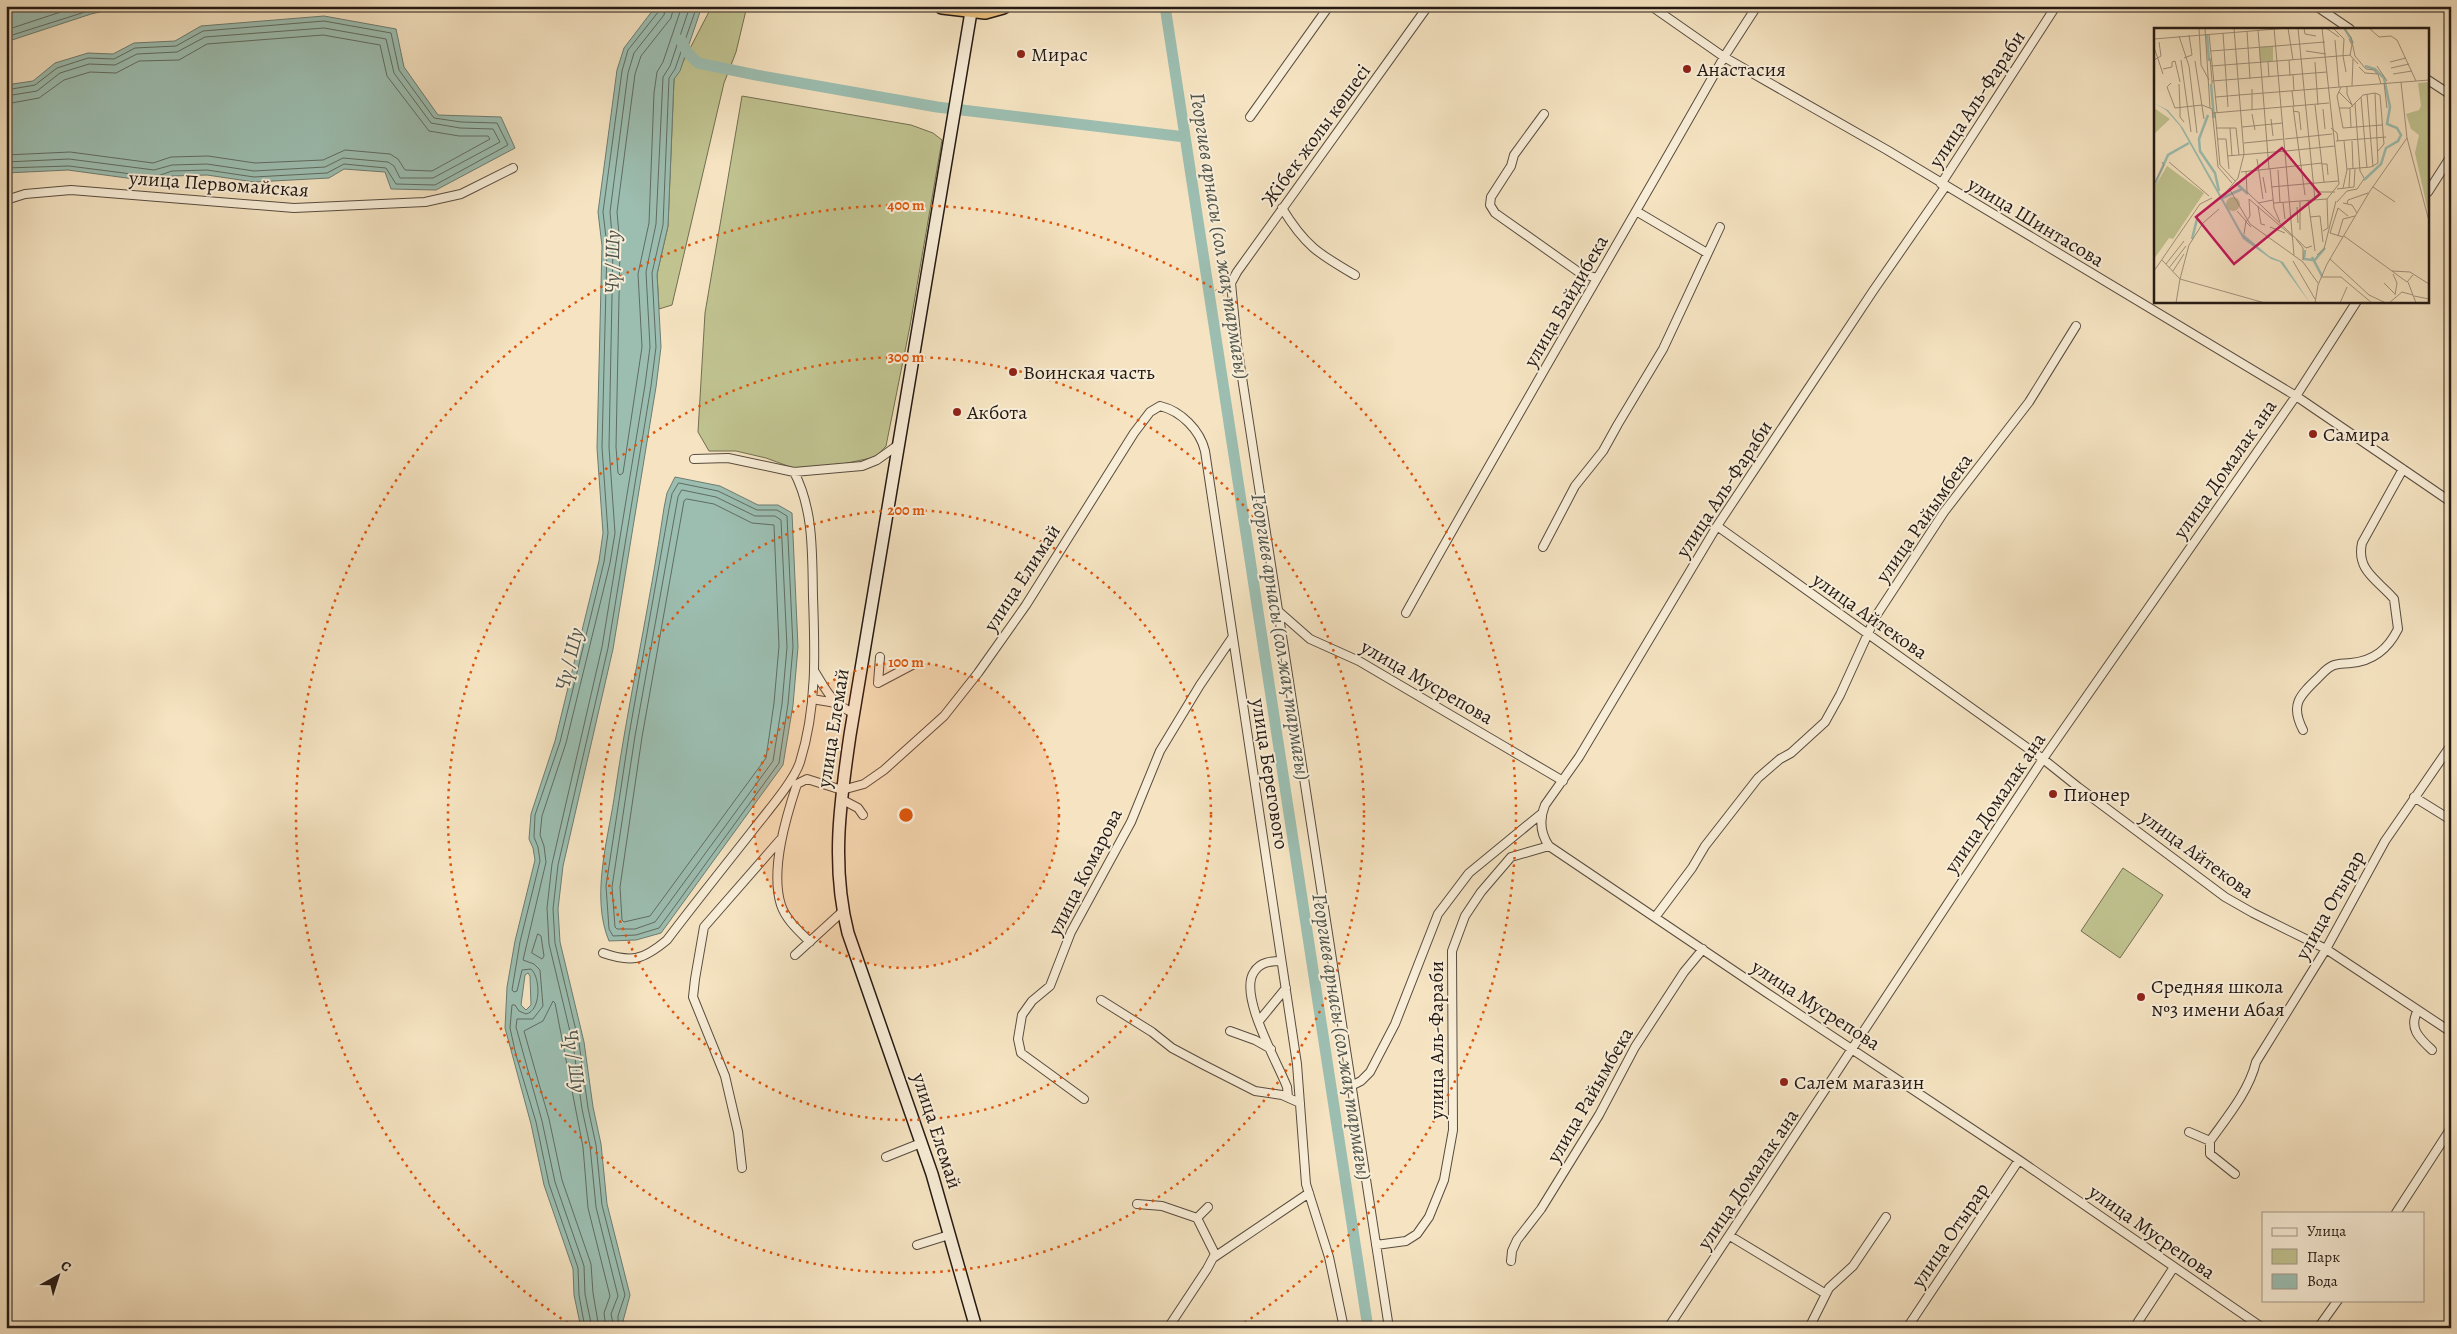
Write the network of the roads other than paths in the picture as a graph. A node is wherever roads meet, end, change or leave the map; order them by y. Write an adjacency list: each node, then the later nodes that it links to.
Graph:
1 (942, 6): 9 (highway)
2 (1003, 6): 9 (highway)
3 (1329, 6): 15 (street)
4 (1428, 6): 21 (street, Жібек жолы көшесі)
5 (1651, 6): 11 (street, улица Шинтасова)
6 (1757, 6): 11 (street, улица Байдибека)
7 (2056, 6): 18 (street, улица Аль-Фараби)
8 (2316, 6): 10 (street)
9 (971, 8): 30 (street, улица Елемай)
10 (2349, 28)
11 (1724, 56): 18 (street, улица Шинтасова); 22 (street, улица Байдибека)
12 (2430, 81): 13 (street)
13 (2451, 95)
14 (1544, 114): 26 (street)
15 (1250, 117)
16 (2451, 156): 19 (street)
17 (513, 168): 20 (street, улица Первомайская)
18 (1943, 186): 29 (street, улица Шинтасова); 36 (street, улица Аль-Фараби)
19 (2430, 189)
20 (6, 200)
21 (1282, 208): 25 (street); 38 (street, Жібек жолы көшесі)
22 (1636, 211): 24 (street); 26 (street, улица Байдибека)
23 (1720, 227): 24 (street)
24 (1707, 253): 37 (street)
25 (1355, 275)
26 (1597, 278): 39 (street, улица Байдибека)
27 (2357, 302): 29 (street, улица Домалак ана)
28 (2076, 326): 40 (street, улица Райымбека)
29 (2296, 396): 33 (street, улица Шинтасова); 50 (street, улица Домалак ана)
30 (898, 446): 34 (street); 47 (street, улица Елемай)
31 (1205, 451): 41 (street, улица Берегового); 52 (street, улица Елимай)
32 (694, 459): 34 (street)
33 (2403, 469): 35 (street, улица Шинтасова); 48 (street)
34 (794, 472): 44 (street)
35 (2451, 502)
36 (1717, 526): 40 (street, улица Айтекова); 51 (street, улица Аль-Фараби)
37 (1543, 547)
38 (1277, 610): 51 (street, улица Мусрепова); 76 (street)
39 (1406, 613)
40 (1868, 635): 50 (street, улица Айтекова); 60 (street, улица Райымбека)
41 (1232, 638): 66 (street, улица Берегового); 78 (street, улица Комарова)
42 (880, 657): 43 (street)
43 (914, 664)
44 (815, 672): 45 (street); 46 (street)
45 (812, 699): 46 (street); 64 (street)
46 (836, 704): 47 (street)
47 (853, 713): 52 (street, улица Елемай)
48 (2302, 730)
49 (2451, 745): 53 (street, улица Отырар)
50 (2043, 759): 63 (street, улица Айтекова); 74 (street, улица Домалак ана)
51 (1563, 781): 54 (street, улица Аль-Фараби)
52 (841, 794): 55 (street); 57 (street); 59 (street, улица Елемай)
53 (2414, 797): 56 (street); 63 (street, улица Отырар)
54 (1541, 814): 58 (street); 76 (street, улица Аль-Фараби)
55 (863, 815)
56 (2451, 820)
57 (780, 840): 61 (street); 86 (street)
58 (1549, 846): 60 (street, улица Мусрепова); 97 (street, улица Аль-Фараби)
59 (842, 912): 61 (street); 83 (street, улица Елемай)
60 (1656, 916): 62 (street, улица Мусрепова)
61 (810, 942): 65 (street)
62 (1703, 949): 74 (street, улица Мусрепова); 99 (street, улица Райымбека)
63 (2326, 949): 69 (street, улица Айтекова); 82 (street, улица Отырар)
64 (602, 952)
65 (794, 955)
66 (1282, 960): 67 (street, улица Берегового); 70 (street)
67 (1286, 988): 70 (street); 79 (street, улица Берегового)
68 (1101, 1000): 77 (street)
69 (2418, 1010): 72 (street, улица Айтекова); 75 (street)
70 (1259, 1022): 73 (street)
71 (1230, 1031): 73 (street)
72 (2451, 1032)
73 (1271, 1049): 77 (street)
74 (1854, 1049): 85 (street, улица Мусрепова); 95 (street, улица Домалак ана)
75 (2432, 1050)
76 (1353, 1084): 97 (street)
77 (1288, 1097): 79 (street)
78 (1084, 1099)
79 (1300, 1103): 88 (street, улица Берегового)
80 (2451, 1128): 91 (street)
81 (2189, 1132): 82 (street)
82 (2210, 1141): 87 (street)
83 (921, 1143): 84 (street); 94 (street, улица Елемай)
84 (886, 1156)
85 (2019, 1160): 100 (street, улица Мусрепова); 109 (street, улица Отырар)
86 (742, 1168)
87 (2235, 1174)
88 (1308, 1193): 98 (street); 105 (street, улица Берегового)
89 (1137, 1204): 93 (street)
90 (1208, 1207): 93 (street)
91 (2397, 1212)
92 (1886, 1217): 101 (street)
93 (1197, 1218): 98 (street)
94 (950, 1235): 96 (street); 103 (street, улица Елемай)
95 (1730, 1236): 101 (street); 107 (street, улица Домалак ана)
96 (916, 1245)
97 (1376, 1245): 106 (street)
98 (1213, 1258): 104 (street)
99 (1511, 1261)
100 (2174, 1267): 110 (street); 111 (street, улица Мусрепова)
101 (1826, 1294): 108 (street)
102 (2337, 1302): 112 (street)
103 (976, 1328)
104 (1168, 1328)
105 (1344, 1328)
106 (1390, 1328)
107 (1668, 1328)
108 (1809, 1328)
109 (1907, 1328)
110 (2134, 1328)
111 (2262, 1328)
112 (2318, 1328)

